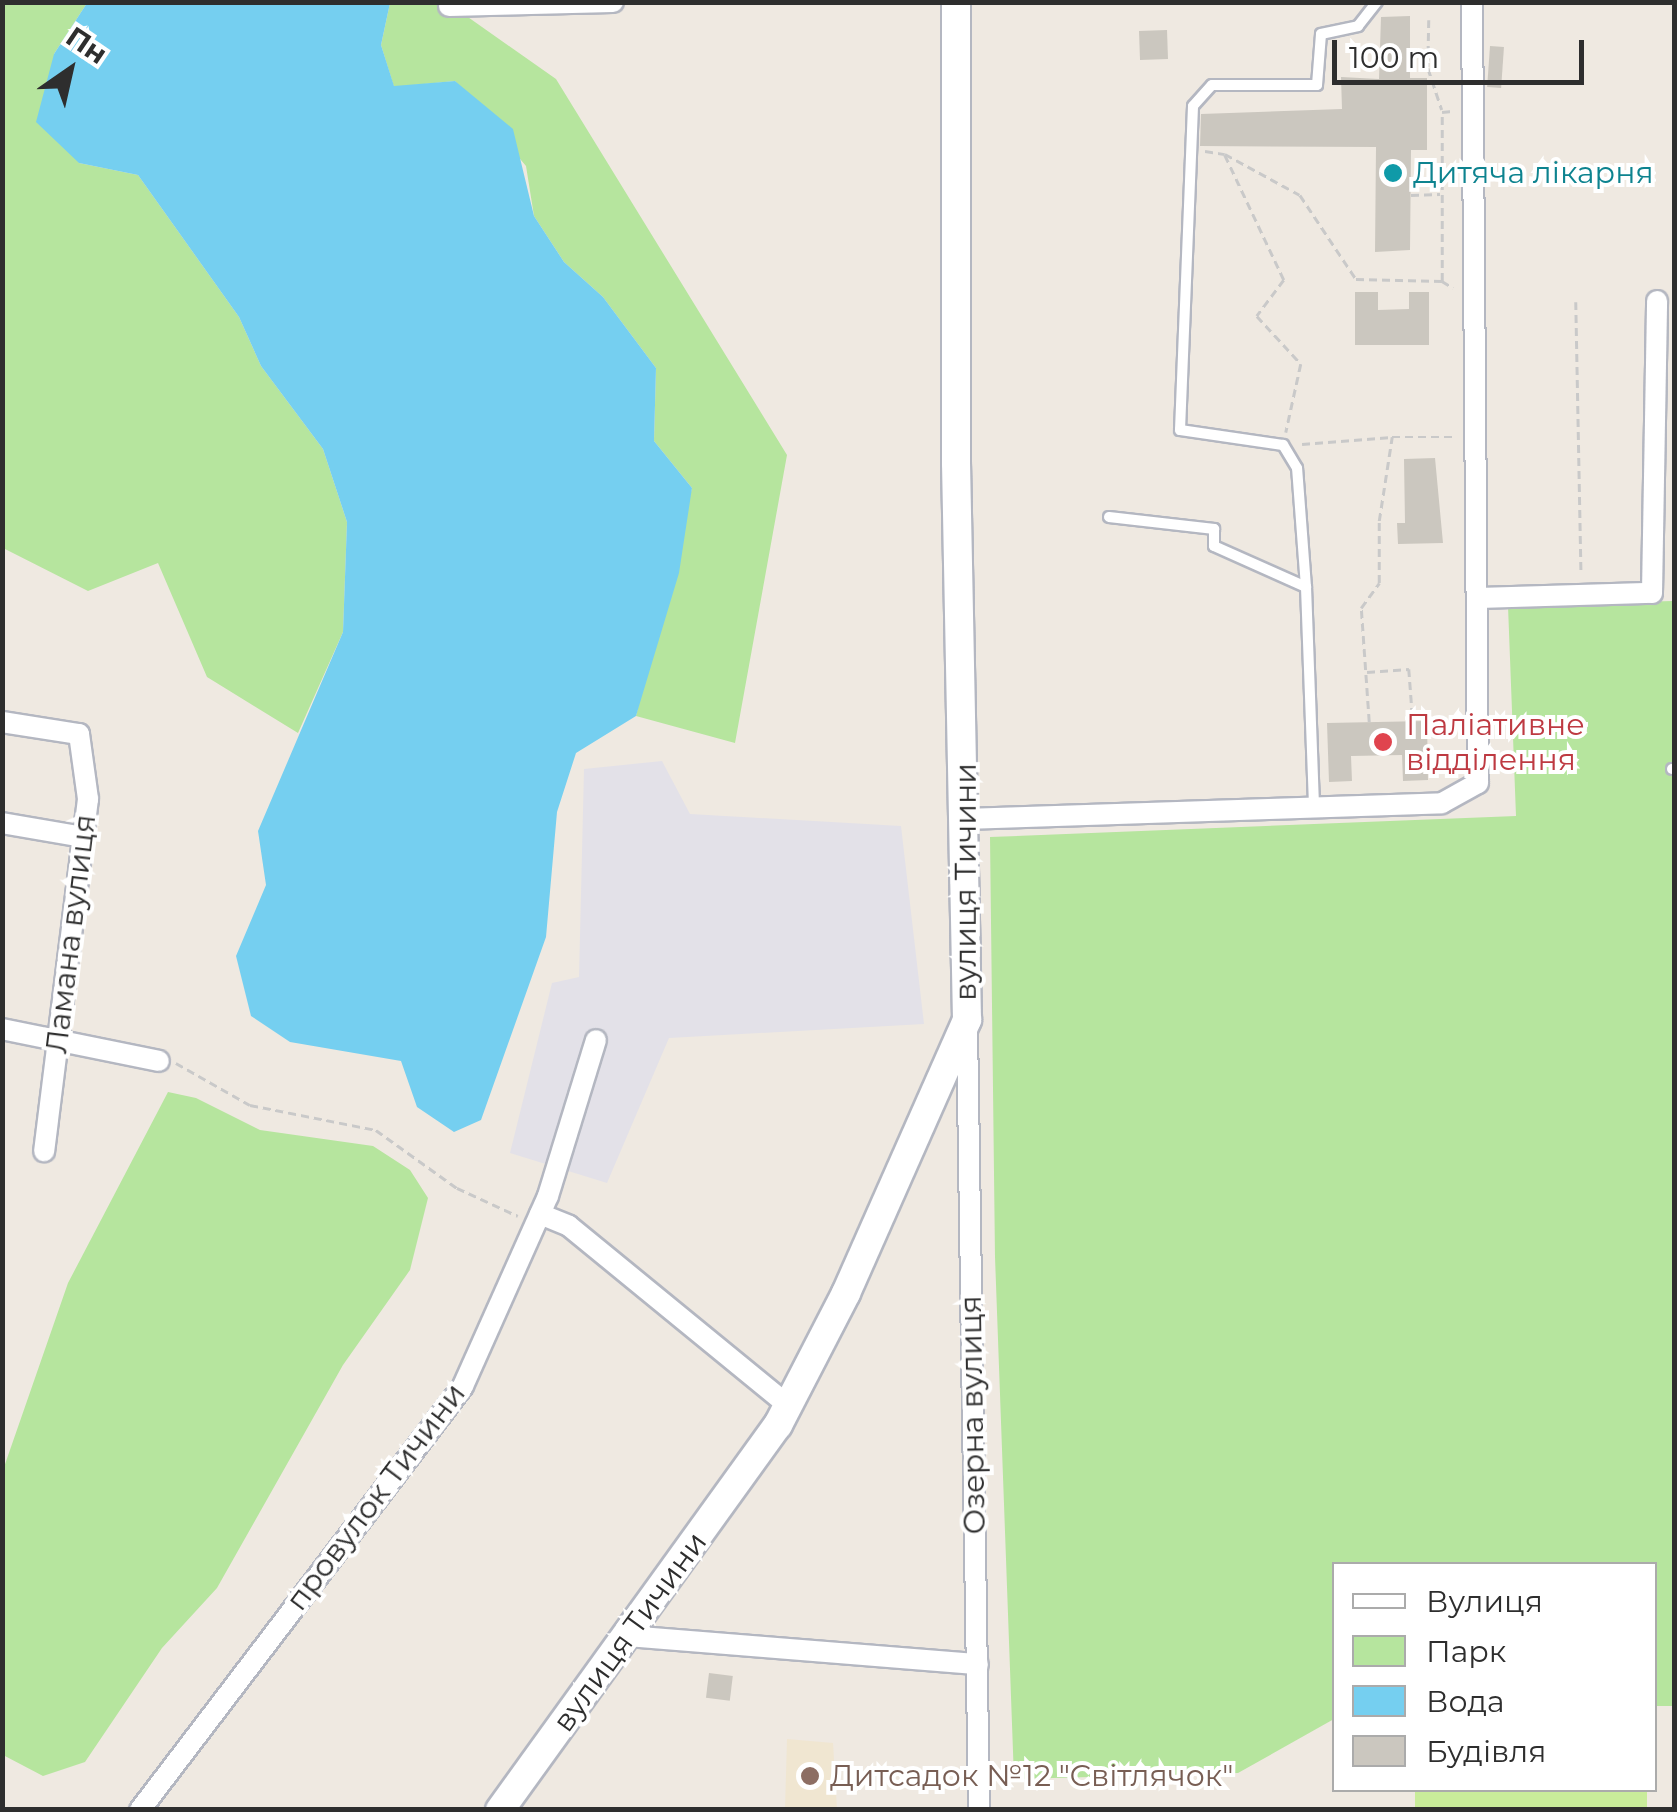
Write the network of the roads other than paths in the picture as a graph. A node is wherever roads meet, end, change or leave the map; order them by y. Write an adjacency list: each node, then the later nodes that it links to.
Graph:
1 (613, 2): 5 (street)
2 (956, 2): 12 (street, вулиця Тичини)
3 (1377, 2): 8 (lane)
4 (1472, 2): 9 (street)
5 (449, 6)
6 (1657, 301): 9 (street)
7 (1109, 518): 8 (lane)
8 (1306, 587): 11 (lane)
9 (1480, 598): 11 (street)
10 (2, 722): 14 (street, Ламана вулиця)
11 (1314, 808): 12 (street)
12 (968, 819): 15 (street, вулиця Тичини)
13 (2, 823): 14 (street)
14 (83, 836): 17 (street, Ламана вулиця)
15 (967, 1020): 22 (street, вулиця Тичини); 24 (street, Озерна вулиця)
16 (2, 1029): 17 (street)
17 (58, 1040): 19 (street); 20 (street, Ламана вулиця)
18 (596, 1040): 21 (street, провулок Тичини)
19 (159, 1061)
20 (44, 1150)
21 (540, 1214): 22 (street); 25 (street, провулок Тичини)
22 (788, 1405): 23 (street, вулиця Тичини)
23 (628, 1636): 24 (street); 26 (street, вулиця Тичини)
24 (978, 1664): 27 (street, Озерна вулиця)
25 (140, 1810)
26 (500, 1810)
27 (979, 1810)

